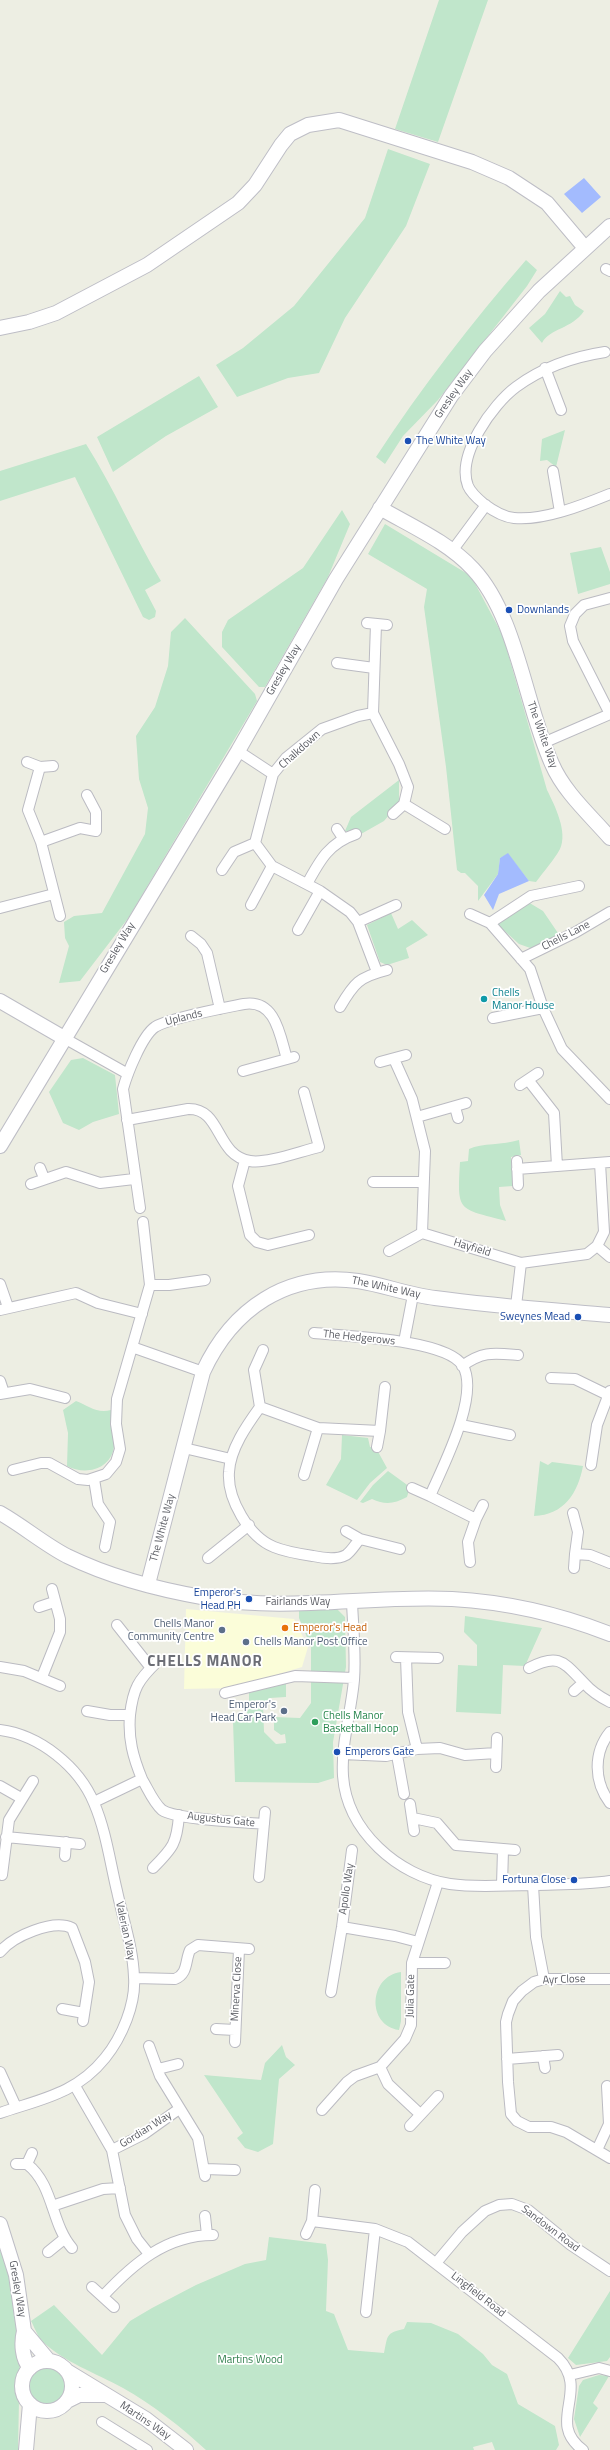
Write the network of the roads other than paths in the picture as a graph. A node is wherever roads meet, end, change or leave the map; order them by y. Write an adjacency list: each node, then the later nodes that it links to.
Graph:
1 (610, 226): 2 (street, Gresley Way)
2 (585, 248): 3 (street); 10 (street, Gresley Way)
3 (0, 328)
4 (608, 352): 5 (street)
5 (545, 368): 6 (street); 9 (street)
6 (561, 410)
7 (553, 471): 11 (street)
8 (610, 494): 11 (street)
9 (486, 506): 11 (street); 12 (street)
10 (380, 508): 12 (street, The White Way); 20 (street, Gresley Way)
11 (560, 512)
12 (452, 551): 19 (street, The White Way)
13 (610, 598): 18 (street)
14 (377, 624): 16 (street)
15 (339, 665): 16 (street)
16 (374, 668): 17 (street)
17 (373, 713): 24 (street, Chalkdown); 26 (street)
18 (610, 714): 19 (street)
19 (543, 742): 30 (street, The White Way)
20 (238, 750): 24 (street, Chalkdown); 55 (street, Gresley Way)
21 (27, 762): 23 (street)
22 (53, 766): 23 (street)
23 (40, 768): 31 (street)
24 (273, 774): 32 (street, Chalkdown)
25 (87, 795): 31 (street)
26 (404, 804): 27 (street); 28 (street)
27 (393, 814)
28 (445, 829)
29 (356, 834): 35 (street)
30 (610, 838)
31 (41, 842): 38 (street)
32 (255, 843): 33 (street); 34 (street)
33 (272, 866): 35 (street); 39 (street)
34 (222, 870)
35 (307, 884): 37 (street)
36 (579, 886): 46 (street)
37 (320, 891): 45 (street); 47 (street)
38 (54, 894): 41 (street); 44 (street)
39 (251, 905)
40 (396, 905): 45 (street)
41 (0, 908)
42 (610, 912): 49 (street, Chells Lane)
43 (470, 914): 46 (street)
44 (60, 916)
45 (358, 922): 51 (street)
46 (490, 923): 49 (street)
47 (298, 930)
48 (191, 936): 53 (street)
49 (521, 959): 52 (street)
50 (0, 1001): 55 (street)
51 (340, 1007)
52 (542, 1008): 54 (street); 63 (street)
53 (220, 1009): 59 (street, Uplands); 60 (street, Uplands)
54 (493, 1018)
55 (64, 1038): 60 (street); 69 (street, Gresley Way)
56 (406, 1055): 57 (street)
57 (394, 1059): 58 (street); 66 (street)
58 (380, 1062)
59 (243, 1071)
60 (128, 1074): 68 (street, Uplands)
61 (538, 1074): 72 (street)
62 (304, 1092): 70 (street)
63 (610, 1099)
64 (466, 1103): 65 (street)
65 (455, 1107): 66 (street); 67 (street)
66 (417, 1117): 78 (street)
67 (458, 1118)
68 (127, 1120): 70 (street); 75 (street, Uplands)
69 (0, 1146)
70 (244, 1160): 86 (street)
71 (605, 1162): 72 (street); 82 (street)
72 (556, 1166): 80 (street)
73 (40, 1168): 74 (street)
74 (44, 1178): 75 (street); 79 (street)
75 (134, 1178): 83 (street, Uplands)
76 (373, 1182): 77 (street)
77 (384, 1182): 78 (street); 81 (street)
78 (422, 1182): 85 (street)
79 (31, 1184)
80 (518, 1184)
81 (384, 1193)
82 (606, 1206): 87 (street)
83 (140, 1208)
84 (143, 1222): 93 (street)
85 (422, 1233): 88 (street); 90 (street, Hayfield)
86 (309, 1235)
87 (597, 1246): 89 (street); 90 (street, Hayfield)
88 (389, 1251)
89 (610, 1257)
90 (521, 1263): 95 (street)
91 (204, 1280): 93 (street)
92 (0, 1284): 96 (street)
93 (150, 1285): 97 (street)
94 (412, 1295): 95 (street, The White Way); 100 (street, The Hedgerows); 105 (street, The White Way)
95 (516, 1306): 98 (street, The White Way)
96 (4, 1308): 97 (street)
97 (142, 1314): 101 (street)
98 (610, 1315)
99 (314, 1333): 100 (street, The Hedgerows)
100 (404, 1342): 104 (street, The Hedgerows)
101 (132, 1347): 105 (street); 123 (street)
102 (263, 1350): 112 (street)
103 (518, 1355): 104 (street)
104 (462, 1366): 113 (street)
105 (203, 1372): 118 (street, The White Way)
106 (552, 1378): 110 (street)
107 (0, 1381): 109 (street)
108 (385, 1387): 115 (street)
109 (2, 1393): 111 (street)
110 (609, 1393): 120 (street)
111 (65, 1398)
112 (260, 1407): 114 (street); 119 (street)
113 (461, 1425): 116 (street); 125 (street)
114 (318, 1428): 115 (street); 122 (street)
115 (380, 1431): 117 (street)
116 (510, 1435)
117 (377, 1447)
118 (184, 1448): 119 (street); 140 (street, The White Way)
119 (231, 1459): 130 (street)
120 (591, 1465)
121 (13, 1470): 123 (street)
122 (304, 1475)
123 (94, 1479): 133 (street)
124 (412, 1488): 125 (street)
125 (430, 1496): 129 (street)
126 (483, 1505): 129 (street)
127 (0, 1513): 140 (street, Fairlands Way)
128 (573, 1513): 135 (street)
129 (476, 1519): 137 (street)
130 (249, 1525): 132 (street); 136 (street)
131 (346, 1531): 132 (street)
132 (360, 1539): 134 (street)
133 (105, 1547)
134 (400, 1549)
135 (575, 1554): 138 (street); 139 (street)
136 (208, 1558)
137 (470, 1562)
138 (610, 1563)
139 (574, 1568)
140 (148, 1584): 143 (street, Fairlands Way)
141 (52, 1589): 142 (street)
142 (54, 1602): 144 (street); 150 (street)
143 (352, 1602): 146 (street, Fairlands Way); 151 (street)
144 (39, 1607)
145 (116, 1625): 158 (street, Augustus Gate)
146 (610, 1634)
147 (438, 1658): 162 (street)
148 (0, 1667): 150 (street)
149 (529, 1668): 152 (street)
150 (42, 1677): 153 (street)
151 (354, 1678): 155 (street); 164 (street)
152 (583, 1682): 154 (street); 156 (street)
153 (60, 1686)
154 (574, 1691)
155 (225, 1693)
156 (610, 1702)
157 (87, 1711): 158 (street)
158 (130, 1715): 167 (street, Augustus Gate)
159 (0, 1730): 172 (street, Valerian Way)
160 (610, 1732): 173 (street)
161 (496, 1738): 163 (street)
162 (417, 1749): 163 (street); 165 (street)
163 (496, 1752): 166 (street)
164 (343, 1754): 165 (street); 191 (street)
165 (397, 1755): 170 (street)
166 (496, 1767)
167 (142, 1779): 172 (street); 176 (street, Augustus Gate)
168 (32, 1781): 171 (street)
169 (0, 1786): 171 (street)
170 (404, 1794)
171 (21, 1798): 180 (street)
172 (94, 1802): 199 (street, Valerian Way)
173 (610, 1803)
174 (410, 1804): 177 (street)
175 (264, 1812): 178 (street, Augustus Gate)
176 (179, 1815): 178 (street, Augustus Gate); 187 (street, Augustus Gate)
177 (413, 1818): 179 (street); 184 (street)
178 (264, 1824): 189 (street, Augustus Gate)
179 (414, 1831)
180 (6, 1837): 181 (street); 188 (street)
181 (66, 1842): 182 (street); 186 (street)
182 (80, 1844)
183 (352, 1850): 194 (street, Apollo Way)
184 (503, 1850): 185 (street); 192 (street)
185 (514, 1850)
186 (65, 1856)
187 (154, 1868)
188 (2, 1875)
189 (259, 1878)
190 (610, 1881): 193 (street)
191 (438, 1882): 192 (street); 195 (street, Julia Gate)
192 (502, 1885): 193 (street)
193 (533, 1885): 200 (street)
194 (342, 1927): 195 (street, Apollo Way); 202 (street, Apollo Way)
195 (418, 1942): 197 (street, Julia Gate)
196 (0, 1952): 203 (street)
197 (412, 1963): 198 (street, Julia Gate); 212 (street, Julia Gate)
198 (445, 1963)
199 (135, 1978): 205 (street, Minerva Close); 216 (street, Valerian Way)
200 (544, 1979): 201 (street, Ayr Close); 210 (street, Ayr Close)
201 (610, 1979)
202 (330, 1992)
203 (62, 2009)
204 (216, 2029): 205 (street, Minerva Close)
205 (235, 2030): 206 (street, Minerva Close)
206 (235, 2042)
207 (149, 2046): 214 (street, Gordian Way)
208 (543, 2056): 209 (street); 210 (street); 213 (street)
209 (558, 2056)
210 (507, 2058): 229 (street, Ayr Close)
211 (178, 2064): 214 (street)
212 (380, 2067): 220 (street, Julia Gate); 226 (street)
213 (545, 2068)
214 (158, 2069): 222 (street, Gordian Way)
215 (0, 2072): 221 (street)
216 (75, 2086): 221 (street, Valerian Way); 228 (street, Gordian Way)
217 (607, 2086): 219 (street)
218 (438, 2096): 226 (street)
219 (609, 2099): 229 (street)
220 (330, 2102): 223 (street, Julia Gate); 224 (street)
221 (16, 2107): 225 (street, Valerian Way)
222 (179, 2109): 228 (street, Gordian Way); 234 (street, Gordian Way)
223 (322, 2110)
224 (337, 2110)
225 (0, 2113)
226 (420, 2114): 227 (street)
227 (410, 2126)
228 (112, 2150): 235 (street, Gordian Way)
229 (597, 2150): 231 (street, Ayr Close)
230 (32, 2154): 233 (street)
231 (610, 2158)
232 (16, 2164): 233 (street)
233 (27, 2164): 237 (street)
234 (235, 2170)
235 (120, 2188): 237 (street); 246 (street, Gordian Way)
236 (315, 2190): 239 (street)
237 (52, 2206): 243 (street)
238 (205, 2216): 246 (street)
239 (312, 2221): 241 (street, Lingfield Road); 242 (street)
240 (0, 2224): 253 (street, Gresley Way)
241 (375, 2229): 247 (street, Lingfield Road); 252 (street)
242 (306, 2234)
243 (64, 2239): 244 (street); 245 (street)
244 (72, 2248)
245 (48, 2252)
246 (149, 2254): 250 (street)
247 (436, 2263): 248 (street, Sandown Road); 258 (street, Lingfield Road)
248 (610, 2271)
249 (92, 2287): 250 (street)
250 (103, 2296): 251 (street)
251 (114, 2307)
252 (366, 2312)
253 (24, 2331): 254 (street, Gresley Way); 255 (street, Gresley Way)
254 (49, 2361): 255 (street); 256 (street)
255 (30, 2368): 261 (street)
256 (67, 2371): 259 (street, Martins Way); 260 (street)
257 (610, 2371): 258 (street)
258 (570, 2376): 267 (street, Lingfield Road)
259 (103, 2395): 260 (street, Martins Way); 266 (street, Martins Way)
260 (67, 2401): 262 (street)
261 (30, 2404): 262 (street); 264 (street)
262 (48, 2411): 264 (street)
263 (102, 2422): 265 (street)
264 (27, 2445)
265 (147, 2450)
266 (186, 2450)
267 (582, 2450)

